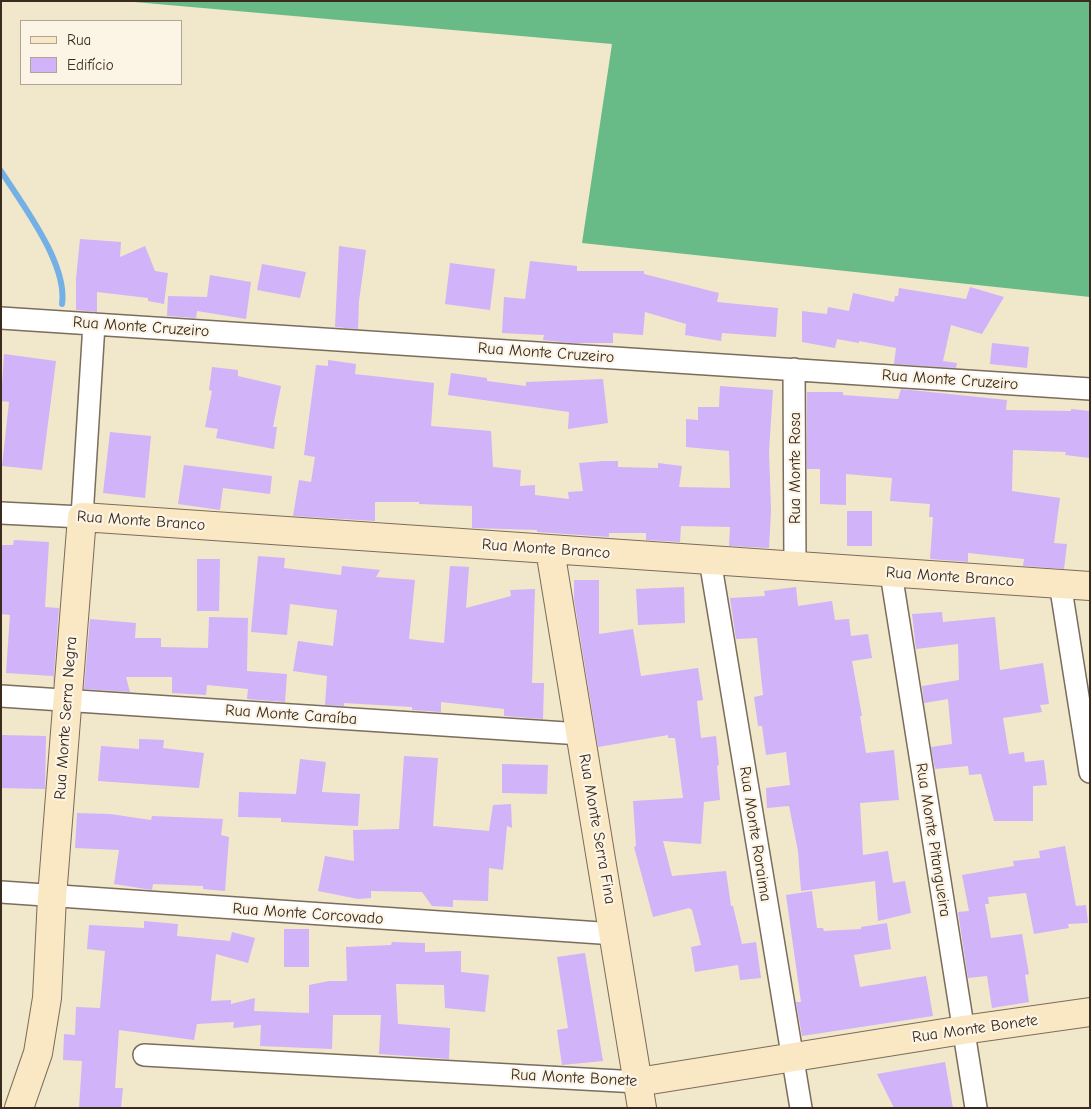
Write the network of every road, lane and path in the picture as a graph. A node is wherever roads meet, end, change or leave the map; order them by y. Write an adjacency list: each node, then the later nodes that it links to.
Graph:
1 (1, 318): 2 (street, Rua Monte Cruzeiro)
2 (94, 324): 3 (street, Rua Monte Cruzeiro); 6 (street, Rua Monte Serra Negra)
3 (794, 370): 4 (street, Rua Monte Cruzeiro); 9 (street, Rua Monte Rosa)
4 (1090, 389)
5 (1, 513): 6 (street, Rua Monte Branco)
6 (82, 517): 7 (street, Rua Monte Branco); 14 (street, Rua Monte Serra Negra)
7 (550, 550): 8 (street, Rua Monte Branco); 15 (street, Rua Monte Serra Fina)
8 (710, 560): 9 (street, Rua Monte Branco); 23 (street, Rua Monte Roraima)
9 (795, 566): 10 (street, Rua Monte Branco)
10 (891, 573): 11 (street, Rua Monte Branco); 21 (street, Rua Monte Pitangueira)
11 (1060, 584): 12 (street, Rua Monte Branco); 16 (street)
12 (1090, 586)
13 (1, 696): 14 (street, Rua Monte Caraíba)
14 (68, 700): 15 (street, Rua Monte Caraíba); 18 (street, Rua Monte Serra Negra)
15 (581, 734): 19 (street, Rua Monte Serra Fina)
16 (1090, 772)
17 (1, 892): 18 (street, Rua Monte Corcovado)
18 (52, 897): 19 (street, Rua Monte Corcovado); 25 (street, Rua Monte Serra Negra)
19 (615, 934): 24 (street, Rua Monte Serra Fina)
20 (1090, 1012): 21 (street, Rua Monte Bonete)
21 (963, 1030): 23 (street, Rua Monte Bonete); 27 (street, Rua Monte Pitangueira)
22 (144, 1055): 24 (street, Rua Monte Bonete)
23 (792, 1058): 24 (street, Rua Monte Bonete); 26 (street, Rua Monte Roraima)
24 (640, 1095)
25 (19, 1108)
26 (801, 1108)
27 (976, 1108)

